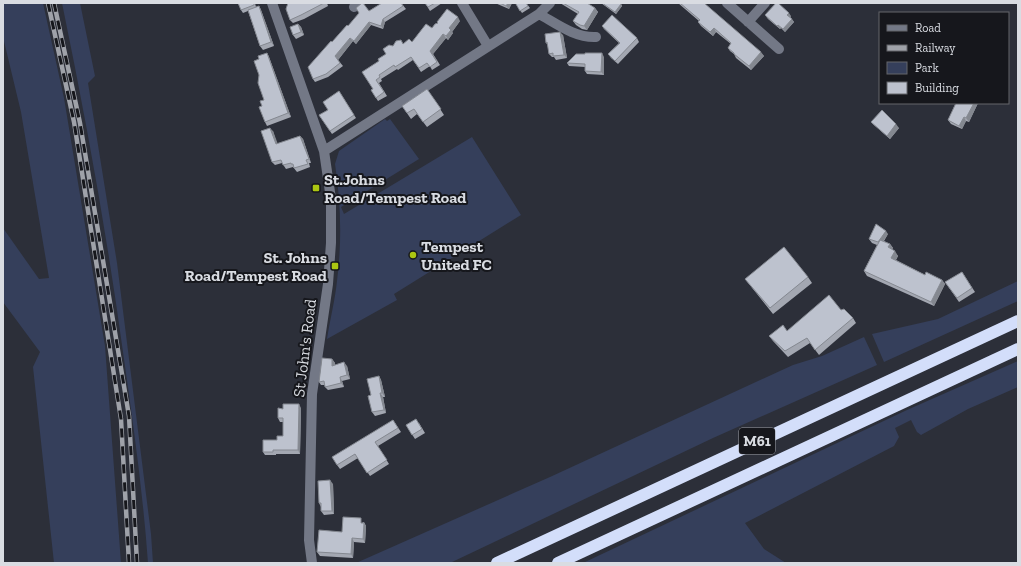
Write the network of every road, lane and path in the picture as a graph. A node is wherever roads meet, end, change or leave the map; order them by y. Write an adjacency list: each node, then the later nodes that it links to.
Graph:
1 (272, 3): 11 (street, St John's Road)
2 (462, 3): 9 (street)
3 (550, 3): 6 (street)
4 (727, 3): 7 (street)
5 (765, 3): 7 (street)
6 (539, 14): 8 (street); 9 (street)
7 (748, 22): 10 (street)
8 (596, 37)
9 (488, 46): 11 (street)
10 (779, 49)
11 (324, 151): 14 (street, St John's Road)
12 (1018, 321): 15 (highway, M61)
13 (1018, 349): 16 (highway, M61)
14 (312, 563)
15 (497, 563)
16 (558, 563)

